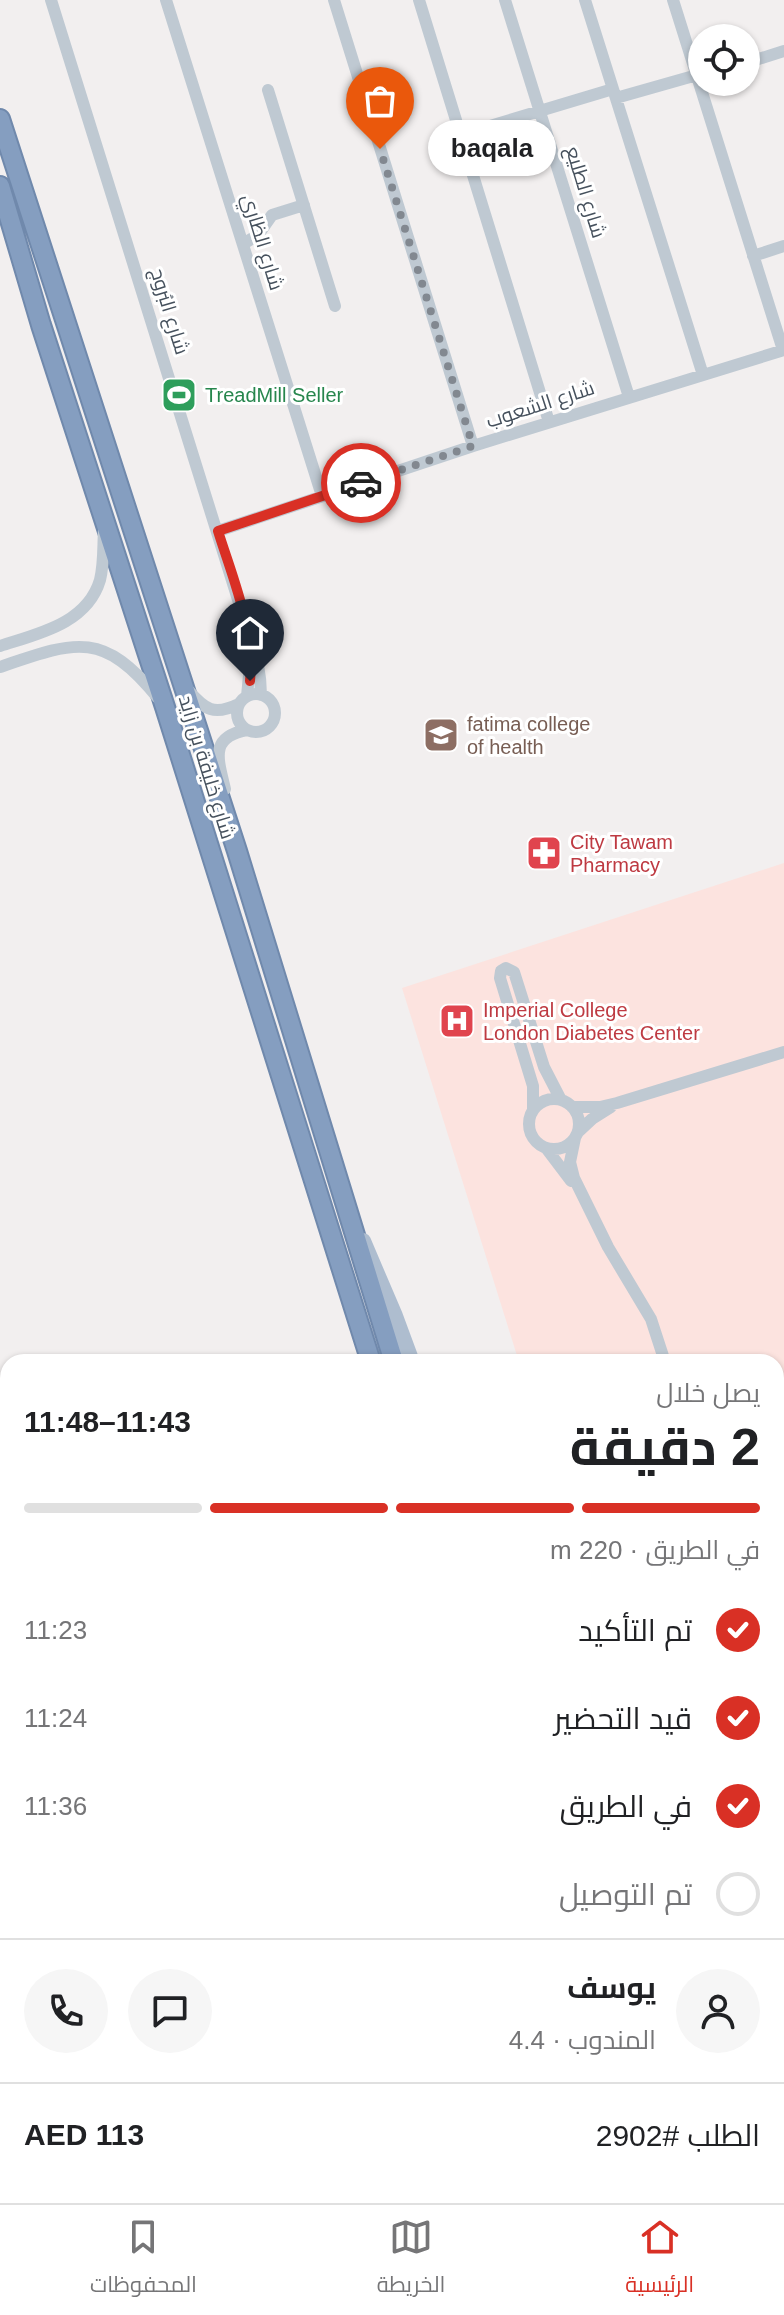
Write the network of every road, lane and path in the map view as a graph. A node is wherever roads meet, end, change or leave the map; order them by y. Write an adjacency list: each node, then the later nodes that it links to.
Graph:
1 (51, 0): 31 (street, شارع البُروج)
2 (166, 0): 20 (street, شارع الظاري)
3 (334, 0): 28 (street)
4 (419, 0): 17 (street)
5 (505, 0): 15 (street, شارع الطليع)
6 (585, 0): 13 (street)
7 (673, 0): 8 (street)
8 (688, 44)
9 (784, 51): 10 (street)
10 (760, 59)
11 (688, 78): 13 (street)
12 (268, 90): 19 (street)
13 (614, 94): 15 (street); 25 (street)
14 (705, 96): 22 (street)
15 (540, 111): 17 (street); 26 (street, شارع الطليع)
16 (0, 119): 34 (highway, شارع خليفة بن زايد)
17 (460, 135): 27 (street)
18 (0, 186): 30 (highway, شارع خليفة بن زايد)
19 (304, 205): 20 (street); 23 (street)
20 (243, 244): 29 (street, شارع الظاري)
21 (784, 246): 22 (street)
22 (753, 256): 24 (street)
23 (335, 306)
24 (783, 350): 25 (street, شارع الشعوب)
25 (703, 375): 26 (street, شارع الشعوب)
26 (629, 397): 27 (street, شارع الشعوب)
27 (549, 422): 28 (street, شارع الشعوب)
28 (473, 446): 29 (street, شارع الشعوب)
29 (322, 496): 31 (street, شارع الشعوب)
30 (105, 519): 32 (street); 36 (highway, شارع خليفة بن زايد)
31 (218, 531): 35 (street, شارع البُروج)
32 (0, 646)
33 (0, 667): 36 (street)
34 (185, 687): 35 (street); 38 (highway, شارع خليفة بن زايد)
35 (249, 698): 37 (street); 37 (street)
36 (165, 707): 46 (highway, شارع خليفة بن زايد)
37 (247, 730): 38 (street)
38 (237, 851): 45 (highway, شارع خليفة بن زايد)
39 (784, 1052): 40 (street)
40 (617, 1103): 41 (street); 43 (street)
41 (567, 1104): 42 (street); 42 (street); 43 (street)
42 (533, 1110): 44 (street)
43 (576, 1135): 44 (street); 50 (street)
44 (546, 1148): 49 (street)
45 (347, 1207): 47 (highway, شارع خليفة بن زايد); 48 (main road, شارع خليفة بن زايد)
46 (368, 1354)
47 (392, 1354)
48 (409, 1354)
49 (659, 1354)
50 (661, 1354)

